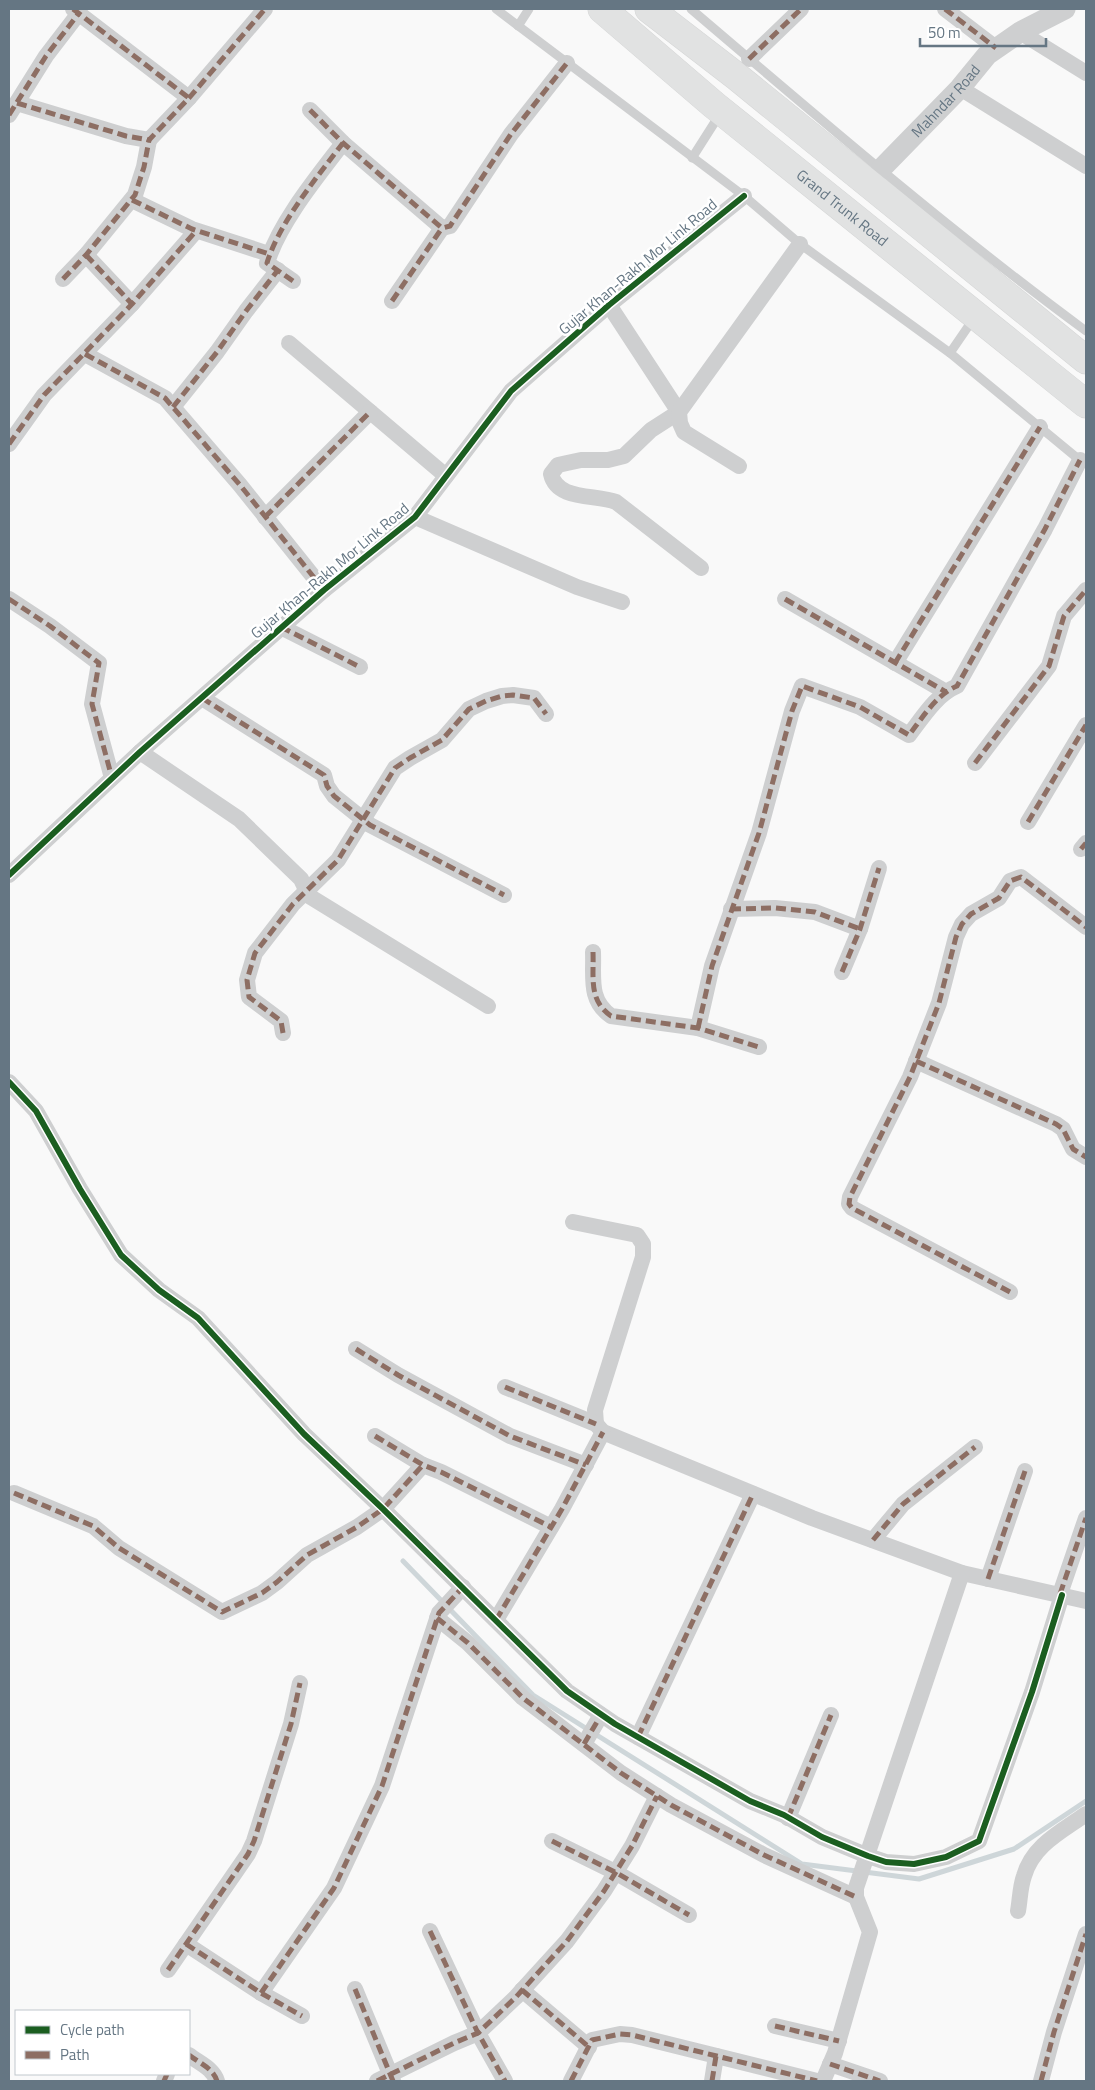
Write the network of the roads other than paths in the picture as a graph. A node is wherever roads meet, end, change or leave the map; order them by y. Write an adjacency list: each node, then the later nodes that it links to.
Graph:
1 (265, 9): 18 (street)
2 (496, 9): 11 (lane)
3 (529, 9): 11 (lane)
4 (602, 9): 19 (highway, Grand Trunk Road)
5 (691, 9): 15 (lane)
6 (801, 9): 15 (street)
7 (945, 9): 13 (street)
8 (1065, 9): 12 (street, Mahndar Road)
9 (652, 10): 15 (highway)
10 (76, 11): 18 (street); 20 (street)
11 (518, 26): 14 (lane)
12 (1020, 32): 13 (street, Mahndar Road); 16 (street)
13 (996, 48): 17 (street, Mahndar Road)
14 (567, 63): 24 (lane); 29 (street)
15 (743, 67): 19 (highway); 26 (lane); 45 (highway)
16 (1086, 73)
17 (960, 88): 25 (street); 26 (street, Mahndar Road)
18 (189, 98): 22 (street)
19 (718, 108): 24 (lane); 40 (highway, Grand Trunk Road)
20 (13, 109): 22 (street)
21 (310, 110): 23 (street)
22 (149, 140): 28 (street)
23 (343, 143): 29 (street); 32 (street)
24 (692, 158): 27 (lane)
25 (1086, 166)
26 (881, 168): 41 (lane)
27 (744, 196): 31 (lane); 39 (street, Gujar Khan-Rakh Mor Link Road)
28 (132, 200): 30 (street); 33 (street)
29 (442, 228): 37 (street)
30 (196, 231): 32 (street); 38 (street)
31 (800, 244): 43 (lane); 49 (street)
32 (269, 254): 34 (street)
33 (86, 255): 35 (street); 38 (street)
34 (278, 270): 36 (street); 47 (street)
35 (63, 279)
36 (293, 281)
37 (392, 302)
38 (132, 304): 44 (street)
39 (610, 305): 49 (street); 54 (street, Gujar Khan-Rakh Mor Link Road)
40 (976, 315): 43 (lane); 46 (highway, Grand Trunk Road)
41 (1086, 331)
42 (289, 343): 48 (street)
43 (950, 352): 50 (lane)
44 (85, 354): 47 (street); 51 (street)
45 (1086, 360)
46 (1086, 404)
47 (173, 407): 55 (street)
48 (370, 412): 54 (street); 55 (street)
49 (680, 412): 53 (street); 57 (street)
50 (1040, 427): 52 (lane); 64 (street)
51 (9, 444)
52 (1083, 463): 66 (street)
53 (739, 466)
54 (446, 476): 56 (street, Gujar Khan-Rakh Mor Link Road)
55 (265, 517): 58 (street)
56 (415, 517): 58 (street, Gujar Khan-Rakh Mor Link Road); 62 (street)
57 (701, 568)
58 (324, 590): 63 (street, Gujar Khan-Rakh Mor Link Road)
59 (1086, 590): 71 (street)
60 (785, 598): 64 (street)
61 (9, 599): 72 (street)
62 (622, 602)
63 (281, 627): 65 (street); 67 (street, Gujar Khan-Rakh Mor Link Road)
64 (895, 663): 66 (street)
65 (360, 668)
66 (946, 692): 79 (street)
67 (202, 698): 70 (street, Gujar Khan-Rakh Mor Link Road); 73 (street)
68 (546, 714): 73 (street)
69 (1086, 725): 74 (street)
70 (140, 752): 72 (street, Gujar Khan-Rakh Mor Link Road); 77 (street)
71 (975, 763)
72 (112, 778): 76 (street, Gujar Khan-Rakh Mor Link Road)
73 (363, 820): 77 (street); 78 (street)
74 (1028, 822)
75 (879, 868): 81 (street)
76 (9, 875)
77 (306, 890): 84 (street); 86 (street)
78 (504, 896)
79 (731, 909): 81 (street); 85 (street)
80 (1086, 927): 88 (street)
81 (860, 929): 83 (street)
82 (594, 952): 85 (street)
83 (842, 972)
84 (488, 1006)
85 (698, 1028): 87 (street)
86 (283, 1034)
87 (759, 1047)
88 (916, 1061): 90 (street); 92 (street)
89 (9, 1082): 103 (street)
90 (1086, 1157)
91 (573, 1222): 95 (street)
92 (1010, 1292)
93 (356, 1349): 98 (street)
94 (505, 1387): 95 (street)
95 (600, 1428): 98 (street); 102 (street)
96 (375, 1436): 99 (street)
97 (975, 1447): 106 (street)
98 (586, 1465): 105 (street)
99 (423, 1466): 103 (street); 105 (street)
100 (1025, 1471): 108 (street)
101 (14, 1492): 103 (street)
102 (753, 1494): 106 (street); 117 (street)
103 (379, 1512): 109 (street)
104 (1086, 1518): 110 (street)
105 (551, 1527): 113 (street)
106 (873, 1540): 107 (street)
107 (962, 1573): 108 (street); 123 (street)
108 (988, 1579): 110 (street)
109 (458, 1592): 112 (street); 113 (street)
110 (1061, 1595): 111 (street); 123 (street)
111 (1086, 1601)
112 (438, 1615): 118 (street); 134 (street)
113 (496, 1620): 116 (street)
114 (300, 1683): 130 (street)
115 (831, 1715): 121 (street)
116 (599, 1719): 117 (street); 118 (street)
117 (638, 1737): 121 (street)
118 (586, 1742): 119 (street)
119 (657, 1796): 124 (street); 125 (street)
120 (1086, 1814): 126 (street)
121 (788, 1818): 123 (street)
122 (552, 1841): 124 (street)
123 (867, 1858): 125 (street)
124 (615, 1872): 127 (street); 133 (street)
125 (857, 1891): 138 (street)
126 (1018, 1912)
127 (689, 1915)
128 (430, 1931): 137 (street)
129 (1086, 1934): 151 (street)
130 (186, 1944): 131 (street); 134 (street)
131 (168, 1970)
132 (355, 1989): 143 (street)
133 (522, 1990): 137 (street); 139 (street)
134 (261, 1993): 135 (street)
135 (302, 2016)
136 (774, 2026): 138 (street)
137 (478, 2033): 143 (street); 145 (street)
138 (838, 2041): 142 (street)
139 (589, 2047): 140 (street); 146 (street)
140 (716, 2056): 147 (street); 148 (street)
141 (190, 2057): 144 (street)
142 (830, 2064): 149 (street); 150 (street)
143 (387, 2079)
144 (217, 2081)
145 (505, 2081)
146 (571, 2081)
147 (712, 2081)
148 (817, 2081)
149 (823, 2081)
150 (880, 2081)
151 (1041, 2081)

